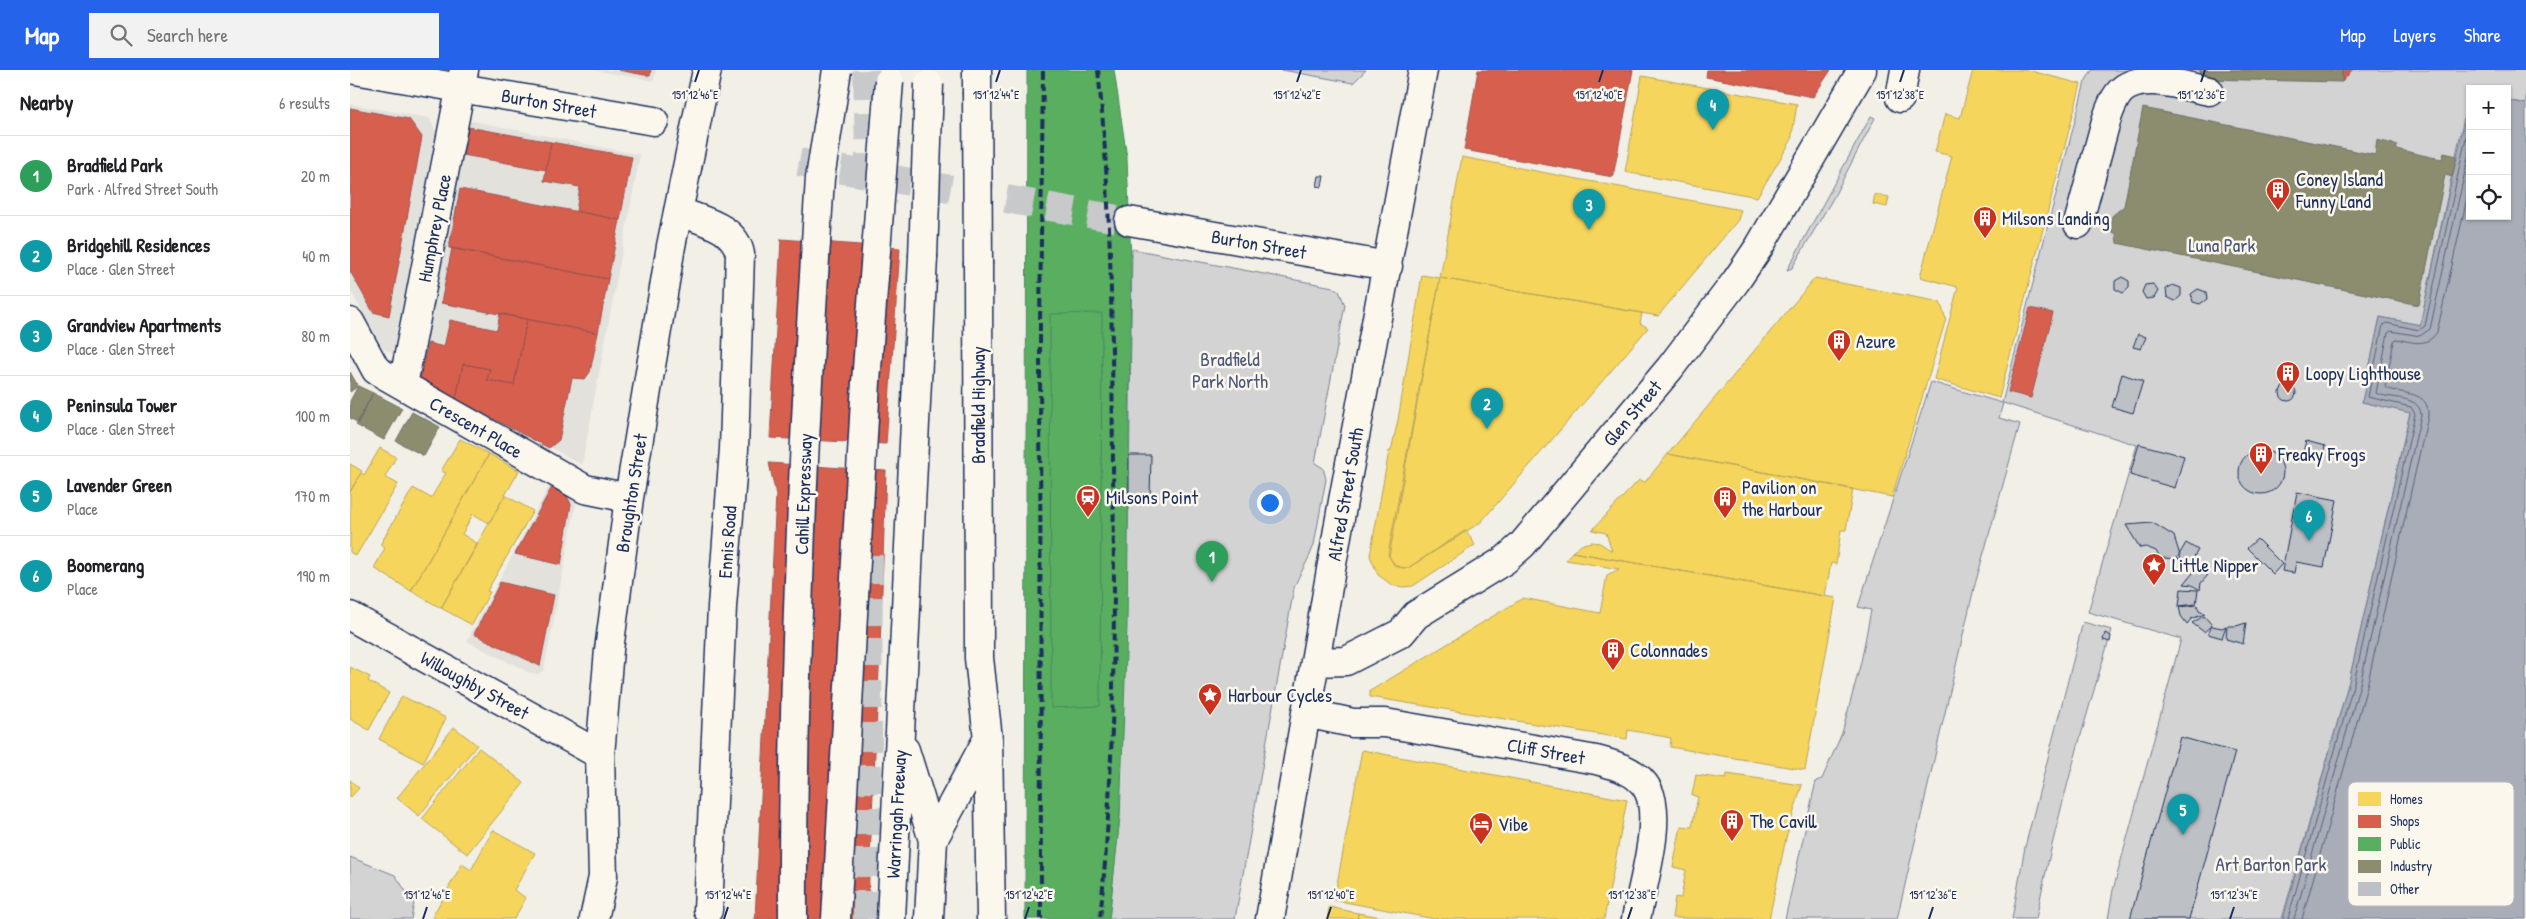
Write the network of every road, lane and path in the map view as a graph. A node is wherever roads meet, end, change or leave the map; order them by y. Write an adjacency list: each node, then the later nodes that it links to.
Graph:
1 (355, 70): 11 (main road, Burton Street)
2 (707, 70): 15 (main road, Broughton Street)
3 (837, 70): 31 (main road, Cahill Expressway, bridge)
4 (890, 70): 32 (main road, bridge)
5 (930, 70): 25 (main road, bridge)
6 (977, 70): 26 (main road, Bradfield Highway, bridge)
7 (1423, 70): 18 (main road, Alfred Street South)
8 (1862, 70): 23 (main road, Glen Street)
9 (1905, 70): 13 (main road)
10 (2145, 76): 12 (main road); 17 (main road)
11 (462, 79): 14 (main road, Burton Street); 20 (main road, Humphrey Place)
12 (2209, 91)
13 (1900, 98)
14 (654, 121)
15 (678, 211): 21 (main road, Broughton Street); 29 (main road, Ennis Road)
16 (1130, 221): 18 (main road, Burton Street)
17 (2078, 224)
18 (1388, 266): 23 (main road, Alfred Street South)
19 (350, 322): 20 (main road, Crescent Place)
20 (403, 385): 21 (main road, Crescent Place)
21 (629, 498): 27 (main road, Broughton Street)
22 (350, 616): 27 (main road, Willoughby Street)
23 (1316, 662): 24 (main road, Alfred Street South)
24 (1306, 713): 37 (main road, Alfred Street South); 38 (main road, Cliff Street)
25 (900, 732): 28 (main road, Warringah Freeway); 33 (main road, Warringah Freeway)
26 (988, 739): 28 (main road, Warringah Freeway); 35 (main road); 36 (main road)
27 (600, 755): 30 (main road, Broughton Street)
28 (933, 840): 34 (main road, Warringah Freeway)
29 (708, 916)
30 (594, 919)
31 (792, 919)
32 (836, 919)
33 (891, 919)
34 (929, 919)
35 (977, 919)
36 (991, 919)
37 (1270, 919)
38 (1636, 919)

